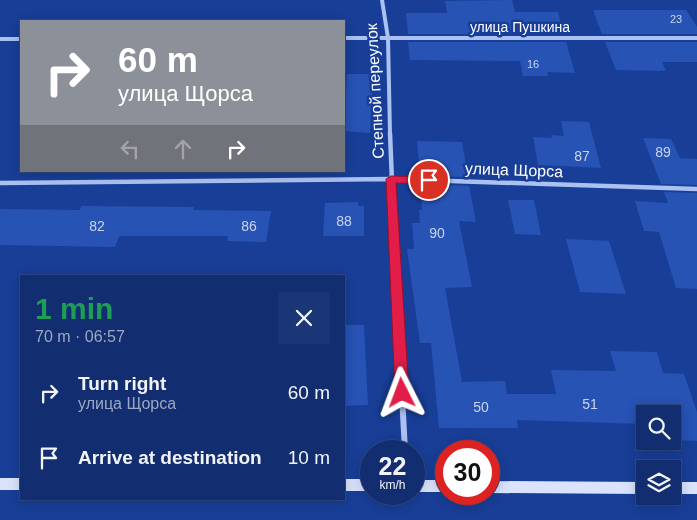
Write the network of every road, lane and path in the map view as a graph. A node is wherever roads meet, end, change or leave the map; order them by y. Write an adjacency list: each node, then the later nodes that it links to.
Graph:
1 (382, 0): 3 (street, Степной переулок)
2 (345, 38): 3 (street, улица Пушкина)
3 (388, 38): 4 (street, улица Пушкина); 7 (street, Степной переулок)
4 (697, 38)
5 (0, 39): 6 (street)
6 (20, 39)
7 (391, 179): 8 (street, улица Щорса); 9 (street, улица Щорса); 10 (street, Степной переулок)
8 (0, 183)
9 (697, 188)
10 (404, 440)
11 (0, 484): 12 (street)
12 (20, 484)
13 (345, 485): 14 (street)
14 (360, 485)
15 (500, 487): 16 (street)
16 (636, 488)
17 (681, 488): 18 (street)
18 (697, 488)

